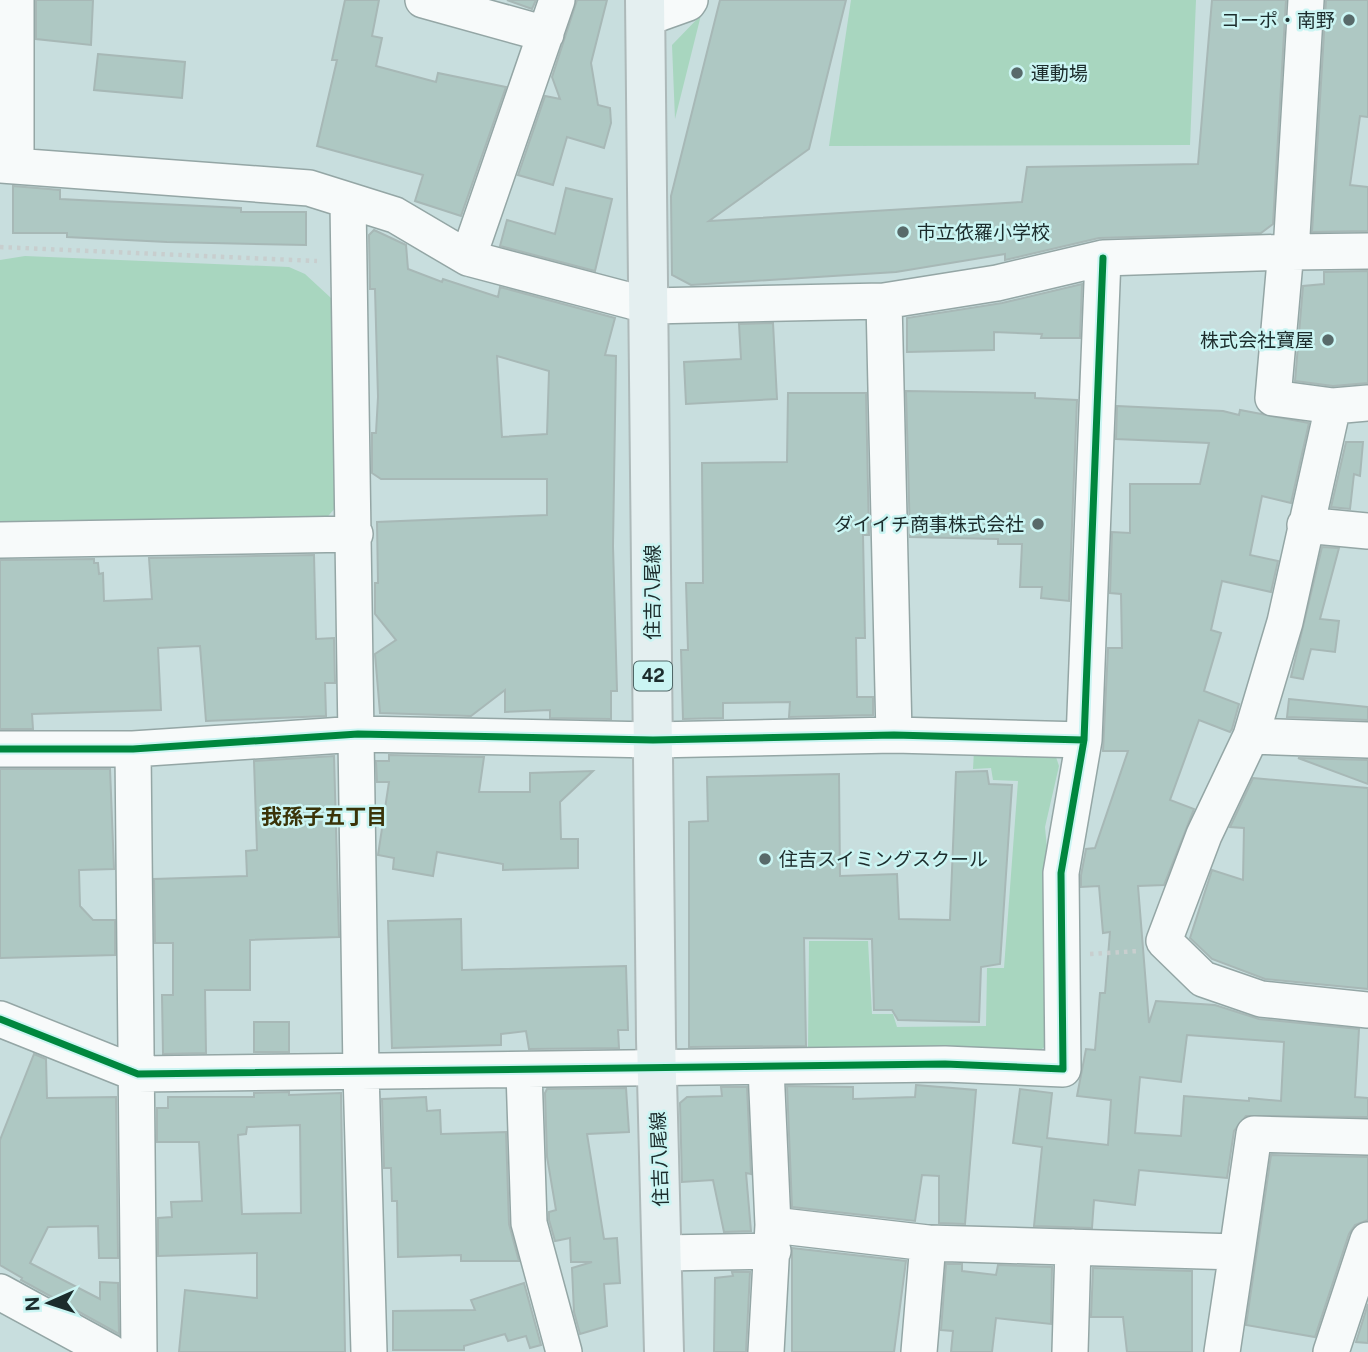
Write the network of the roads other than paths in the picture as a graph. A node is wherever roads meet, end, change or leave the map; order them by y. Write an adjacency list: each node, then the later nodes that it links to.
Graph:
1 (16, 0): 8 (street)
2 (423, 0): 7 (street)
3 (557, 0): 7 (street)
4 (690, 0): 6 (street)
5 (1306, 0): 11 (street)
6 (645, 9): 15 (main road, 住吉八尾線 / 42)
7 (546, 34): 12 (street)
8 (8, 166): 9 (street)
9 (348, 202): 12 (street); 20 (street)
10 (1368, 251): 11 (street)
11 (1291, 252): 13 (street); 17 (street)
12 (468, 258): 15 (street)
13 (1103, 258): 14 (street); 26 (street)
14 (884, 301): 15 (street); 23 (street)
15 (650, 306): 25 (main road, 住吉八尾線 / 42)
16 (1368, 403): 17 (street)
17 (1333, 406): 18 (street)
18 (1305, 525): 19 (street); 24 (street)
19 (1368, 531)
20 (355, 534): 21 (street); 22 (street)
21 (0, 540)
22 (358, 734): 25 (street); 29 (street); 34 (street)
23 (894, 735): 25 (street); 26 (street)
24 (1251, 736): 27 (street); 30 (street)
25 (653, 740): 32 (main road, 住吉八尾線 / 42)
26 (1084, 740): 33 (street)
27 (1368, 740)
28 (0, 749): 29 (street)
29 (133, 749): 36 (street)
30 (1368, 1010)
31 (0, 1019): 36 (street)
32 (656, 1067): 33 (street); 35 (street); 43 (main road, 住吉八尾線 / 42)
33 (766, 1068): 38 (street)
34 (361, 1072): 35 (street); 36 (street); 47 (street)
35 (524, 1072): 48 (street)
36 (138, 1074): 46 (street)
37 (1368, 1137): 42 (street)
38 (773, 1238): 40 (street); 43 (street); 50 (street)
39 (1368, 1240): 54 (street)
40 (928, 1243): 41 (street); 51 (street)
41 (1073, 1247): 42 (street); 52 (street)
42 (1237, 1252): 53 (street)
43 (663, 1253): 49 (main road, 住吉八尾線 / 42)
44 (0, 1292): 45 (street)
45 (110, 1352)
46 (139, 1352)
47 (369, 1352)
48 (564, 1352)
49 (664, 1352)
50 (766, 1352)
51 (919, 1352)
52 (1070, 1352)
53 (1222, 1352)
54 (1331, 1352)

